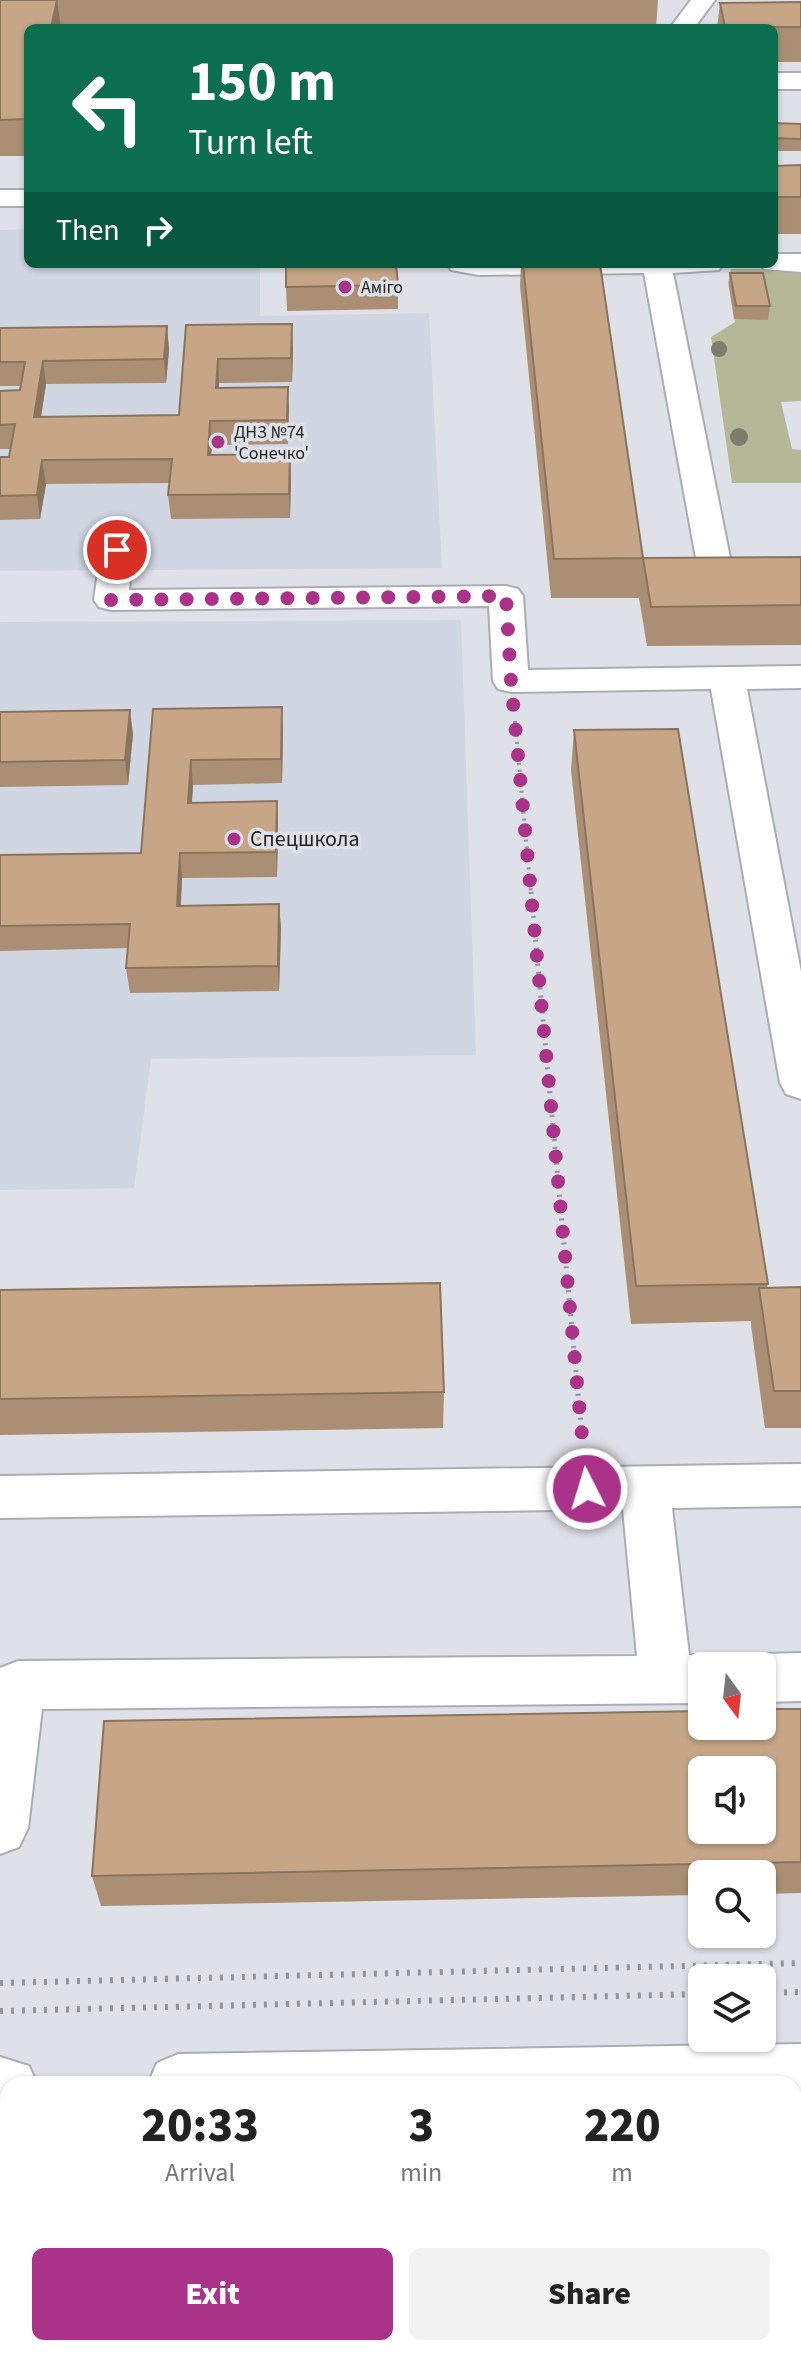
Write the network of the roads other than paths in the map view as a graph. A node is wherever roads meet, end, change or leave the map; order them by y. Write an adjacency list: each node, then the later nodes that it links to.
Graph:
1 (703, 0): 2 (street)
2 (685, 24)
3 (778, 81): 4 (street)
4 (801, 81)
5 (0, 198): 6 (street)
6 (24, 198)
7 (778, 263): 8 (street)
8 (801, 263)
9 (658, 268): 11 (street)
10 (120, 529): 13 (street)
11 (713, 558)
12 (801, 677): 13 (street)
13 (727, 678): 14 (street)
14 (790, 964): 15 (street)
15 (801, 1083)
16 (801, 1485): 17 (street)
17 (645, 1487): 18 (street); 21 (street)
18 (0, 1497)
19 (801, 1677): 20 (street)
20 (776, 1678)
21 (684, 1679): 22 (street)
22 (0, 1828)
23 (801, 2074): 24 (street)
24 (676, 2076)

